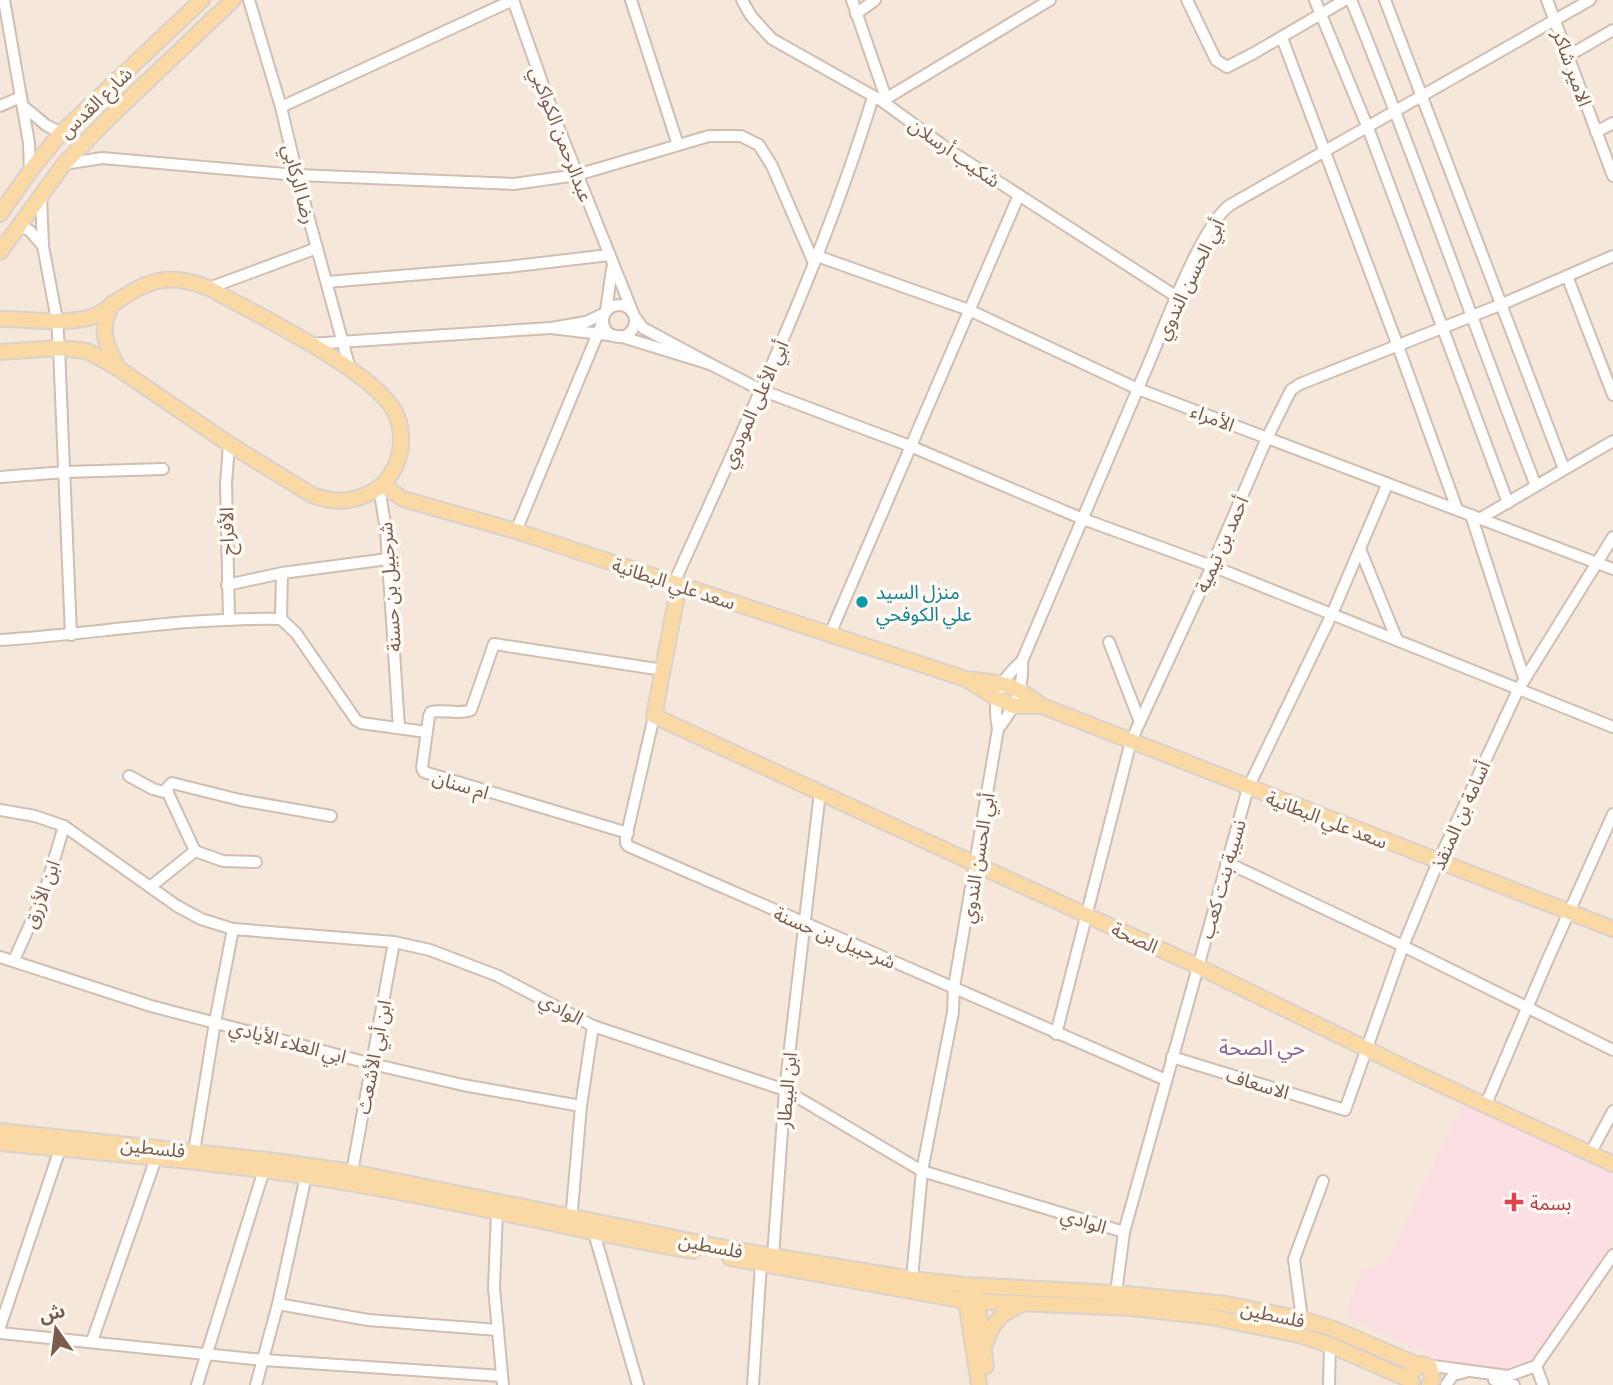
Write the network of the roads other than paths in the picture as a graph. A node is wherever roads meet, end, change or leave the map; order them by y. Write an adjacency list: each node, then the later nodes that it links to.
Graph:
1 (4, 0): 26 (street)
2 (202, 0): 33 (main road, شارع القدس)
3 (233, 0): 36 (main road)
4 (249, 0): 28 (street, رضا الركابي)
5 (513, 0): 28 (street); 39 (street, عبدالرحمن الكواكبي)
6 (631, 0): 34 (street)
7 (742, 0): 25 (street, شكيب أرسلان)
8 (852, 0): 18 (street)
9 (875, 0): 18 (street)
10 (1050, 0): 25 (street)
11 (1188, 0): 22 (street)
12 (1315, 0): 19 (street)
13 (1345, 0): 19 (street)
14 (1351, 0): 29 (street)
15 (1385, 0): 24 (street)
16 (1547, 0): 20 (street, الامير شاكر)
17 (1590, 0): 20 (street, أبي الحسن الندوي)
18 (856, 13): 25 (street)
19 (1320, 16): 22 (street); 31 (street)
20 (1554, 19): 23 (street, الامير شاكر); 24 (street, أبي الحسن الندوي)
21 (1613, 30): 23 (street)
22 (1282, 38): 35 (street)
23 (1568, 56): 32 (street, الامير شاكر)
24 (1423, 94): 29 (street, أبي الحسن الندوي); 57 (street)
25 (880, 98): 42 (street, شكيب أرسلان); 50 (street, أبي الأعلى المودوي)
26 (22, 101): 27 (street); 33 (street); 37 (street)
27 (0, 106)
28 (281, 107): 38 (street, رضا الركابي)
29 (1396, 110): 31 (street, أبي الحسن الندوي); 61 (street)
30 (1613, 123): 32 (street)
31 (1368, 128): 35 (street, أبي الحسن الندوي); 65 (street)
32 (1596, 132): 40 (street, الامير شاكر)
33 (61, 133): 37 (main road, شارع القدس)
34 (678, 145): 39 (street); 50 (street)
35 (1324, 153): 55 (street, أبي الحسن الندوي); 70 (street)
36 (64, 164): 38 (street); 41 (main road)
37 (30, 170): 43 (main road, شارع القدس)
38 (297, 175): 39 (street); 46 (street, رضا الركابي)
39 (577, 175): 48 (street, عبدالرحمن الكواكبي)
40 (1613, 176)
41 (41, 193): 44 (main road); 45 (street)
42 (1019, 195): 55 (street, شكيب أرسلان); 58 (street)
43 (0, 215)
44 (19, 225): 45 (street); 47 (main road)
45 (43, 246): 63 (street)
46 (317, 248): 53 (street, رضا الركابي); 54 (street)
47 (0, 252)
48 (610, 255): 51 (street, عبدالرحمن الكواكبي); 53 (street)
49 (1613, 256): 52 (street, أحمد بن تيمية)
50 (816, 259): 58 (street, الأمراء); 77 (street, أبي الأعلى المودوي)
51 (613, 267): 59 (street, عبدالرحمن الكواكبي); 60 (street, عبدالرحمن الكواكبي)
52 (1567, 276): 57 (street, أحمد بن تيمية); 78 (street)
53 (327, 282): 68 (street, رضا الركابي)
54 (209, 288): 56 (main road); 69 (main road)
55 (1177, 297): 76 (street, أبي الحسن الندوي)
56 (113, 303): 63 (main road); 74 (main road)
57 (1500, 305): 61 (street, أحمد بن تيمية); 84 (street)
58 (969, 310): 76 (street, الأمراء); 82 (street)
59 (605, 315): 60 (street); 64 (street); 66 (street, عبدالرحمن الكواكبي); 67 (street)
60 (634, 315): 67 (street); 73 (street)
61 (1470, 316): 65 (street, أحمد بن تيمية); 89 (street)
62 (0, 319): 63 (main road)
63 (57, 320): 71 (street)
64 (551, 328): 66 (street); 68 (street)
65 (1441, 328): 70 (street, أحمد بن تيمية); 90 (street)
66 (600, 334): 67 (street); 94 (street, عبدالرحمن الكواكبي)
67 (618, 336): 73 (street)
68 (343, 340): 69 (street); 75 (street, رضا الركابي)
69 (309, 344): 75 (main road)
70 (1398, 346): 79 (street, أحمد بن تيمية); 91 (street)
71 (60, 348): 72 (main road); 74 (main road); 85 (street)
72 (0, 352)
73 (710, 364): 77 (street)
74 (119, 369): 81 (main road)
75 (350, 369): 88 (main road)
76 (1138, 389): 79 (street, الأمراء); 93 (street, أبي الحسن الندوي)
77 (761, 390): 82 (street); 102 (street, أبي الأعلى المودوي)
78 (1613, 395)
79 (1267, 438): 87 (street, الأمراء); 99 (street, أحمد بن تيمية)
80 (1613, 441): 84 (street)
81 (229, 444): 88 (main road); 103 (street, الأفراح)
82 (910, 446): 93 (street); 107 (street)
83 (163, 469): 85 (street)
84 (1564, 469): 89 (street)
85 (66, 472): 86 (street); 108 (street)
86 (0, 477)
87 (1387, 485): 91 (street, الأمراء); 96 (street, نسيبة بنت كعب)
88 (381, 486): 94 (main road, سعد علي البطانية); 97 (street, شرحبيل بن حسنة)
89 (1536, 486): 90 (street)
90 (1508, 503): 92 (street)
91 (1457, 509): 92 (street, الأمراء)
92 (1476, 516): 98 (street, الأمراء); 115 (street)
93 (1083, 519): 99 (street); 112 (street, أبي الحسن الندوي)
94 (516, 531): 102 (main road, سعد علي البطانية)
95 (1613, 537): 98 (street, أسامة بن المنقذ)
96 (1360, 549): 104 (street, نسيبة بنت كعب); 110 (street)
97 (388, 559): 101 (street); 125 (street, شرحبيل بن حسنة)
98 (1596, 563): 100 (street, الأمراء); 115 (street, أسامة بن المنقذ)
99 (1212, 566): 104 (street); 123 (street, أحمد بن تيمية)
100 (1613, 569)
101 (282, 573): 103 (street); 106 (street)
102 (674, 583): 107 (main road, سعد علي البطانية); 113 (main road, أبي الأعلى المودوي)
103 (228, 585): 105 (street, الأفراح)
104 (1332, 614): 110 (street); 130 (street, نسيبة بنت كعب)
105 (229, 618): 106 (street); 108 (street)
106 (281, 619): 125 (street)
107 (830, 634): 114 (main road, سعد علي البطانية)
108 (71, 635): 109 (street)
109 (0, 640)
110 (1397, 640): 118 (street)
111 (1109, 642): 123 (street)
112 (1022, 661): 116 (street, أبي الحسن الندوي); 117 (street, أبي الحسن الندوي)
113 (663, 670): 122 (main road, أبي الأعلى المودوي); 127 (street)
114 (966, 678): 116 (main road, سعد علي البطانية); 119 (main road, سعد علي البطانية)
115 (1524, 678): 118 (street, أسامة بن المنقذ)
116 (1002, 682): 117 (main road, سعد علي البطانية); 119 (street, أبي الحسن الندوي)
117 (1020, 689): 120 (street, أبي الحسن الندوي); 121 (main road, سعد علي البطانية)
118 (1518, 690): 124 (street); 141 (street, أسامة بن المنقذ)
119 (996, 698): 120 (main road, سعد علي البطانية); 126 (street, أبي الحسن الندوي)
120 (1014, 706): 121 (main road, سعد علي البطانية); 126 (street, أبي الحسن الندوي)
121 (1042, 706): 128 (main road, سعد علي البطانية)
122 (654, 716): 131 (main road, الصحة); 137 (street)
123 (1140, 722): 128 (street, أحمد بن تيمية)
124 (1613, 727)
125 (399, 728): 127 (street)
126 (998, 729): 142 (street, أبي الحسن الندوي)
127 (426, 732): 137 (street, ام سنان)
128 (1130, 741): 130 (main road, سعد علي البطانية); 145 (street, أحمد بن تيمية)
129 (130, 776): 132 (street)
130 (1248, 788): 140 (street, نسيبة بنت كعب); 141 (main road, سعد علي البطانية)
131 (820, 792): 142 (main road, الصحة); 146 (street, ابن البيطار)
132 (167, 793): 135 (street); 138 (street)
133 (0, 810): 136 (street, الوادي)
134 (1613, 814): 144 (street)
135 (331, 816)
136 (64, 826): 143 (street, الوادي); 152 (street, ابن الأزرق)
137 (628, 833): 146 (street, شرحبيل بن حسنة)
138 (195, 851): 139 (street); 143 (street)
139 (256, 862)
140 (1226, 862): 150 (street); 153 (street, نسيبة بنت كعب)
141 (1438, 862): 144 (main road, سعد علي البطانية); 150 (street, أسامة بن المنقذ)
142 (975, 864): 145 (main road, الصحة); 154 (street, أبي الحسن الندوي)
143 (150, 887): 147 (street, الوادي)
144 (1570, 911): 148 (main road, سعد علي البطانية); 155 (street)
145 (1087, 916): 153 (main road, الصحة); 158 (street, أحمد بن تيمية)
146 (804, 924): 154 (street, شرحبيل بن حسنة); 164 (street, ابن البيطار)
147 (233, 929): 149 (street, الوادي); 156 (street)
148 (1613, 929)
149 (394, 942): 157 (street, الوادي); 162 (street, ابن أبي الأشعث)
150 (1403, 946): 155 (street); 159 (street, أسامة بن المنقذ)
151 (0, 957): 152 (street, ابي العلاء الأيادي)
152 (14, 960): 156 (street, ابي العلاء الأيادي)
153 (1198, 966): 159 (main road, الصحة); 161 (street, نسيبة بنت كعب)
154 (954, 987): 158 (street, شرحبيل بن حسنة); 178 (street, أبي الحسن الندوي)
155 (1527, 1008): 160 (street); 165 (street)
156 (215, 1022): 162 (street, ابي العلاء الأيادي); 173 (street)
157 (593, 1026): 164 (street, الوادي); 166 (street)
158 (1056, 1034): 163 (street, شرحبيل بن حسنة)
159 (1365, 1049): 165 (main road, الصحة); 167 (street, أسامة بن المنقذ)
160 (1613, 1050)
161 (1172, 1057): 163 (street, نسيبة بنت كعب); 167 (street, الاسعاف)
162 (372, 1064): 166 (street, ابي العلاء الأيادي); 179 (street, ابن أبي الأشعث)
163 (1166, 1080): 185 (street, نسيبة بنت كعب)
164 (785, 1090): 178 (street, الوادي); 186 (street, ابن البيطار)
165 (1486, 1104): 174 (main road, الصحة)
166 (581, 1106): 183 (street)
167 (1345, 1110)
168 (1613, 1111): 174 (street)
169 (0, 1131): 172 (main road, فلسطين)
170 (0, 1143): 171 (main road, فلسطين)
171 (60, 1149): 172 (main road, فلسطين); 197 (street)
172 (124, 1149): 173 (main road, فلسطين); 175 (main road, فلسطين)
173 (194, 1152): 179 (main road, فلسطين)
174 (1590, 1154): 176 (main road, الصحة)
175 (156, 1158): 177 (main road, فلسطين); 200 (street)
176 (1613, 1164)
177 (264, 1170): 180 (main road, فلسطين); 203 (street)
178 (922, 1171): 185 (street, الوادي); 188 (street, أبي الحسن الندوي)
179 (352, 1172): 183 (main road, فلسطين)
180 (306, 1176): 182 (main road, فلسطين); 194 (street)
181 (1323, 1181): 195 (street)
182 (497, 1212): 183 (main road, فلسطين); 198 (street)
183 (571, 1222): 184 (main road, فلسطين)
184 (592, 1227): 186 (main road, فلسطين); 211 (street)
185 (1124, 1232): 190 (street, نسيبة بنت كعب)
186 (767, 1260): 188 (main road, فلسطين); 191 (main road, فلسطين); 212 (street, ابن البيطار)
187 (1612, 1260): 205 (street)
188 (912, 1279): 189 (main road, فلسطين)
189 (970, 1286): 190 (main road, فلسطين); 192 (main road)
190 (1116, 1293): 195 (main road, فلسطين)
191 (935, 1296): 192 (main road, فلسطين); 196 (main road)
192 (972, 1301): 193 (main road, فلسطين); 196 (main road); 202 (main road)
193 (1026, 1303): 201 (main road, فلسطين); 202 (main road)
194 (278, 1304): 198 (street); 204 (street)
195 (1302, 1320): 206 (main road, فلسطين)
196 (971, 1324): 213 (main road)
197 (0, 1327)
198 (498, 1330): 207 (street)
199 (0, 1333): 200 (street)
200 (92, 1341): 203 (street)
201 (1330, 1345): 208 (main road, فلسطين); 215 (street)
202 (984, 1346): 214 (main road)
203 (206, 1353): 204 (street); 209 (street)
204 (264, 1360): 207 (street); 210 (street)
205 (1536, 1366): 206 (street); 217 (street)
206 (1433, 1377): 208 (main road); 216 (street)
207 (503, 1380)
208 (1415, 1383)
209 (197, 1385)
210 (256, 1385)
211 (638, 1385)
212 (753, 1385)
213 (979, 1385)
214 (988, 1385)
215 (1329, 1385)
216 (1514, 1385)
217 (1543, 1385)

